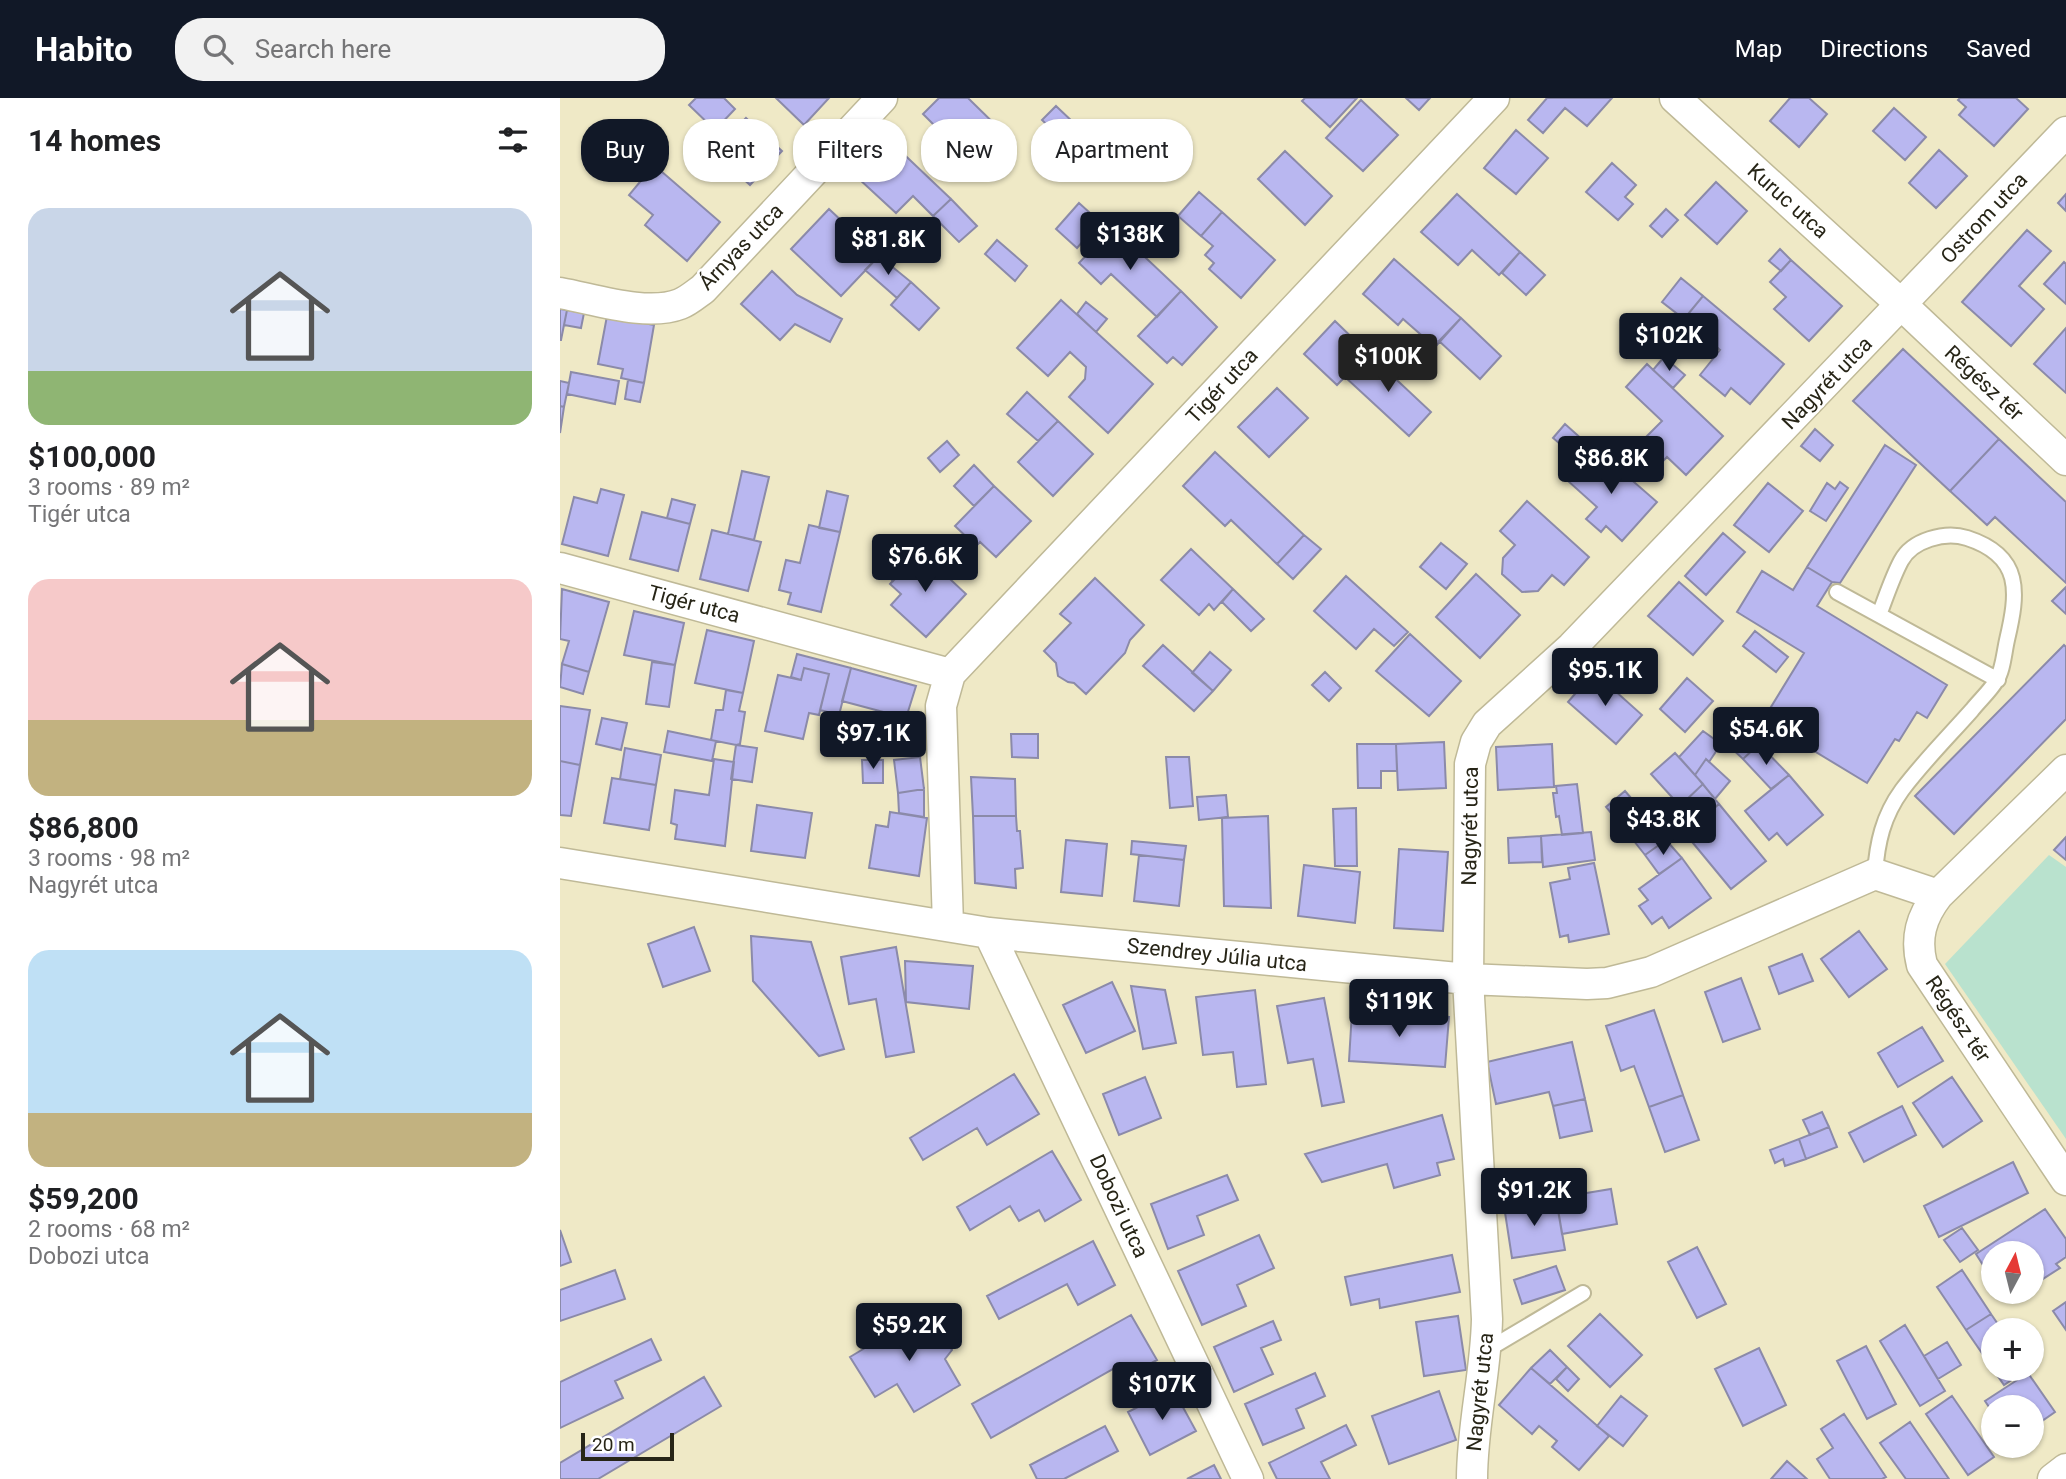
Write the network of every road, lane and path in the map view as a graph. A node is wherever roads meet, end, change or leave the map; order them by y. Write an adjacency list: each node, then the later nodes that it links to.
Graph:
1 (882, 98): 5 (street, Árnyas utca)
2 (1494, 98): 11 (street, Tigér utca)
3 (1675, 98): 6 (street, Kuruc utca)
4 (2066, 132): 6 (street, Ostrom utca)
5 (560, 293)
6 (1902, 305): 7 (street, Régész tér); 19 (street, Nagyrét utca)
7 (2066, 460)
8 (560, 568): 11 (street, Tigér utca)
9 (1837, 592): 10 (lane)
10 (1879, 615): 12 (lane); 12 (lane)
11 (950, 674): 17 (street, Tigér utca)
12 (1998, 680): 15 (lane)
13 (2066, 770): 16 (street, Régész tér)
14 (560, 863): 17 (street, Szendrey Júlia utca)
15 (1875, 874): 16 (street); 19 (street, Szendrey Júlia utca)
16 (1938, 895): 20 (street, Régész tér)
17 (948, 925): 18 (street, Szendrey Júlia utca)
18 (989, 933): 19 (street, Szendrey Júlia utca); 24 (street, Dobozi utca)
19 (1468, 979): 22 (street, Nagyrét utca)
20 (2066, 1180)
21 (1583, 1293): 22 (lane)
22 (1487, 1350): 25 (street, Nagyrét utca)
23 (2066, 1469): 26 (street)
24 (1248, 1479)
25 (1472, 1479)
26 (2053, 1479)

